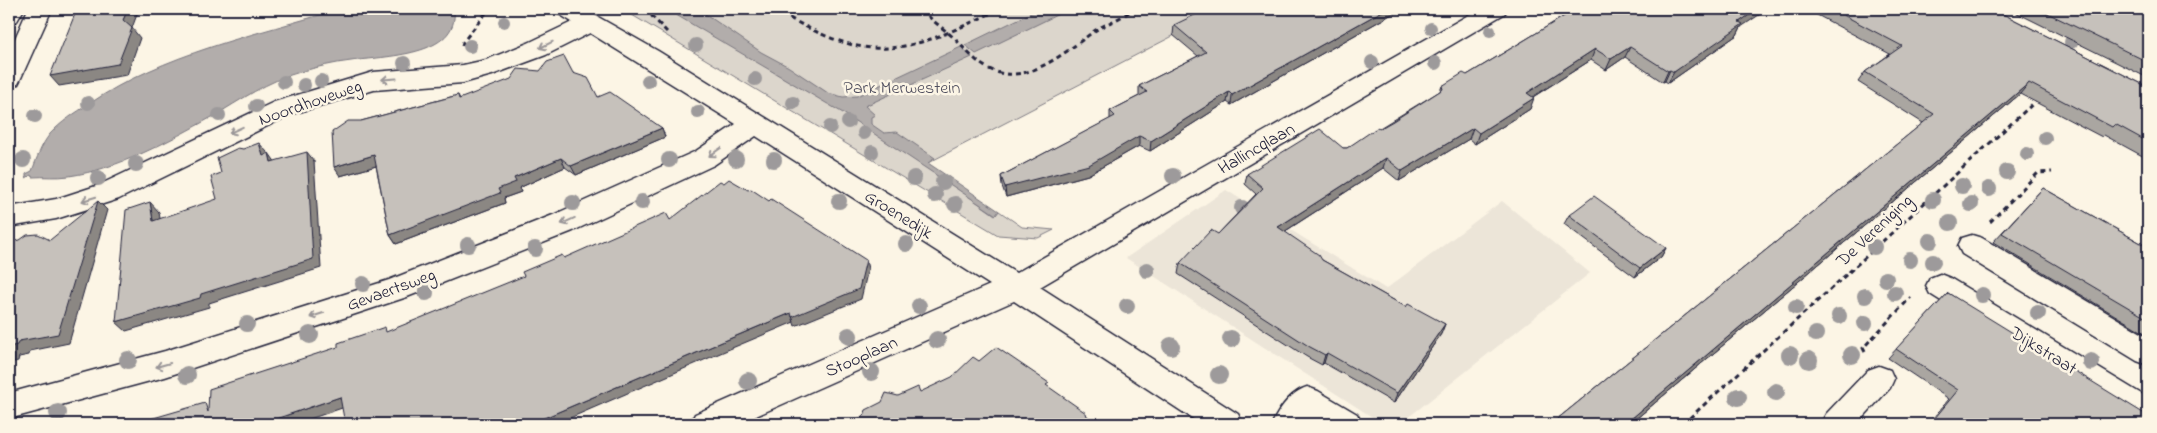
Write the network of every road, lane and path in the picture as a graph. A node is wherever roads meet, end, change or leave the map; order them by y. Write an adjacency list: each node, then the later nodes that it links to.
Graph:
1 (12, 9): 11 (street)
2 (40, 9): 15 (street)
3 (489, 9): 14 (path)
4 (774, 9): 10 (path)
5 (783, 9): 10 (path)
6 (922, 9): 13 (path)
7 (1000, 9): 13 (path)
8 (1133, 9): 13 (path)
9 (1496, 9): 21 (street, Hallincqlaan)
10 (778, 11): 13 (path)
11 (9, 16)
12 (579, 16): 14 (street, Noordhoveweg, one-way to 14); 17 (street, Groenedijk)
13 (948, 32)
14 (463, 74): 18 (street, Noordhoveweg, one-way to 18)
15 (9, 78)
16 (2039, 97): 30 (path, De Vereniging)
17 (755, 124): 21 (street, Groenedijk); 24 (street, Gevaertsweg, one-way to 24)
18 (9, 216)
19 (1972, 246): 22 (street)
20 (1940, 286): 25 (street, Dijkstraat)
21 (1016, 287): 26 (street, Stooplaan); 27 (street, Groenedijk)
22 (2148, 352)
23 (1879, 379): 31 (street)
24 (9, 406)
25 (2148, 414)
26 (706, 424)
27 (1228, 424)
28 (1288, 424): 29 (street)
29 (1346, 424)
30 (1683, 424)
31 (1837, 424)

